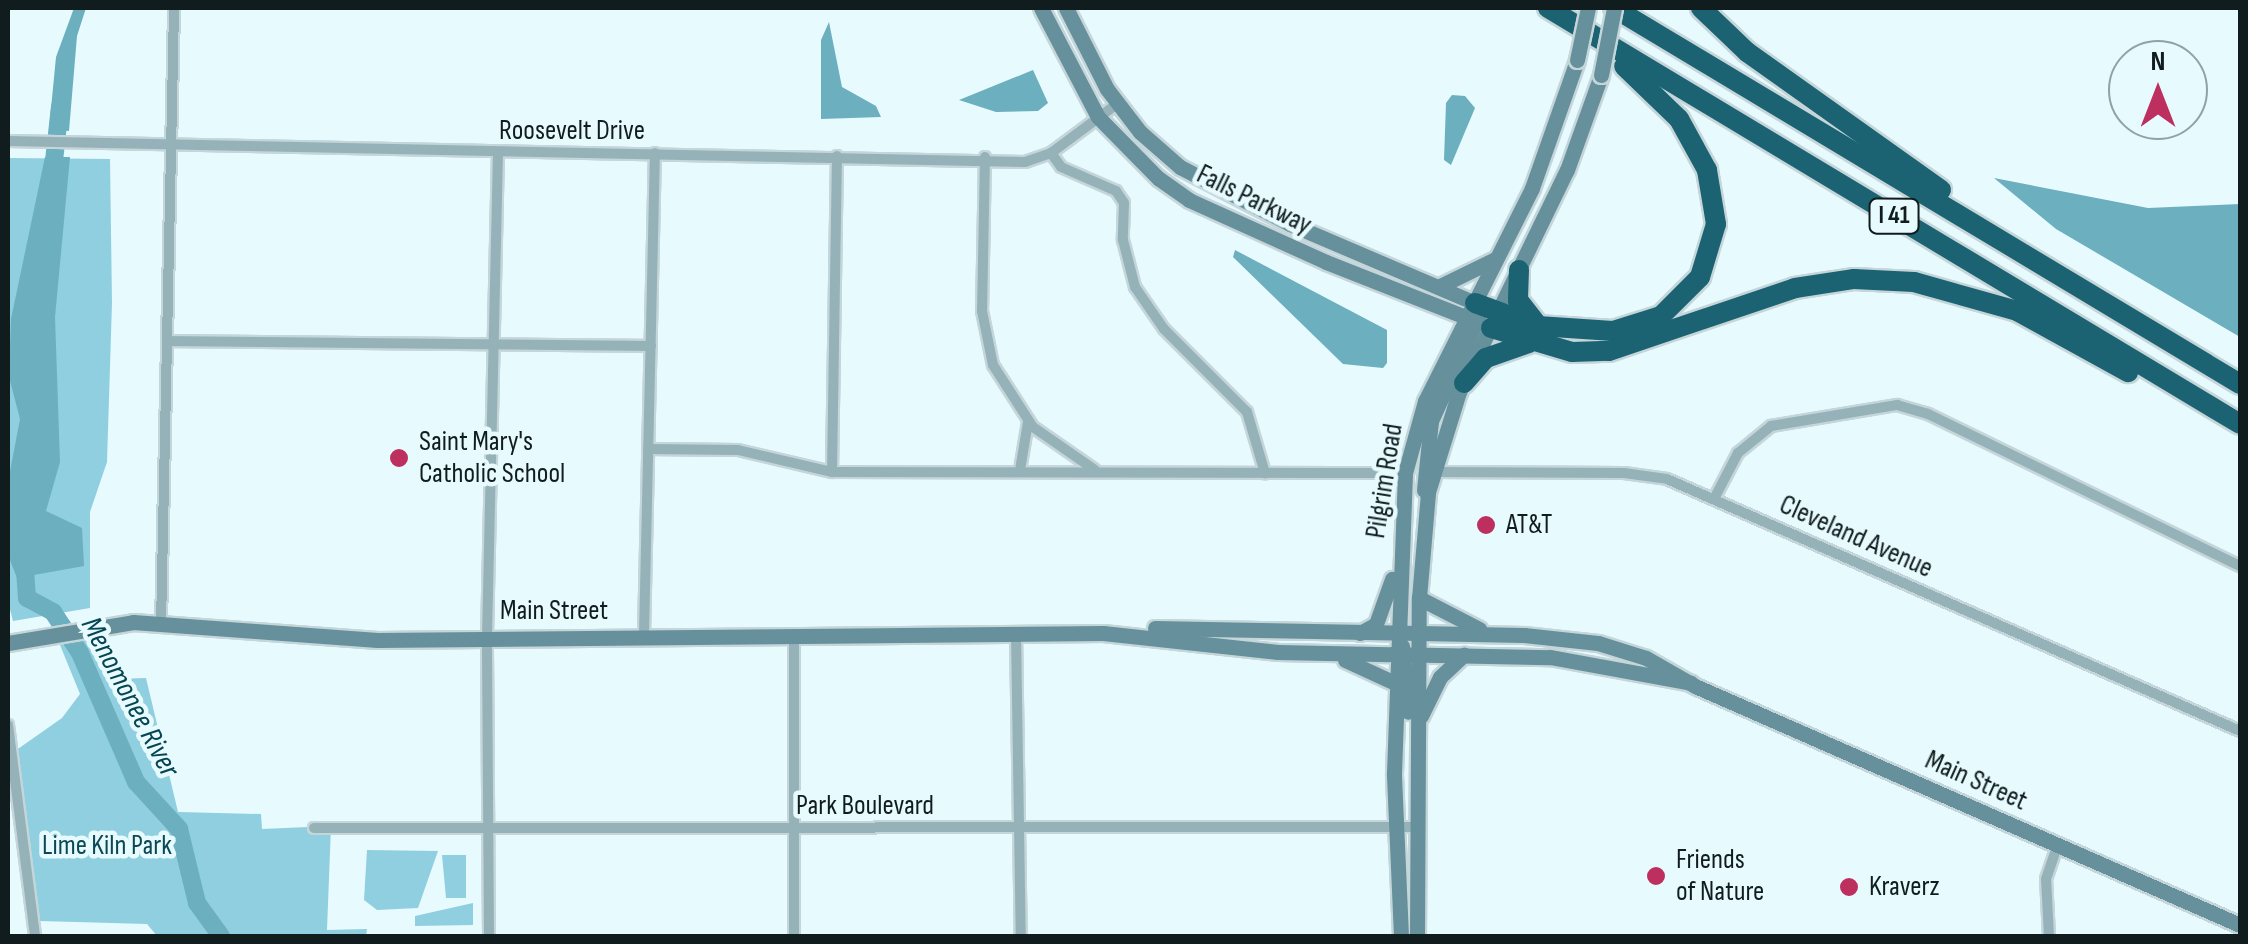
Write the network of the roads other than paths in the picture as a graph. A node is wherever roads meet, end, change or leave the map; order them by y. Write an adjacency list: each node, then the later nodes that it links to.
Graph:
1 (174, 8): 14 (street)
2 (1041, 8): 12 (main road, Falls Parkway)
3 (1066, 8): 10 (main road, Falls Parkway)
4 (1528, 8): 26 (highway)
5 (1548, 8): 34 (highway, I 41)
6 (1588, 8): 21 (main road, Pilgrim Road, bridge)
7 (1614, 8): 11 (highway, I 41); 22 (main road, Pilgrim Road, bridge)
8 (1629, 8): 11 (highway)
9 (1701, 8): 20 (highway)
10 (1117, 104): 12 (street); 23 (main road, Falls Parkway)
11 (1781, 108): 20 (highway, I 41)
12 (1098, 117): 16 (street); 24 (main road, Falls Parkway)
13 (8, 141): 14 (street, Roosevelt Drive)
14 (172, 145): 17 (street, Roosevelt Drive); 27 (street)
15 (655, 153): 17 (street, Roosevelt Drive); 18 (street, Roosevelt Drive); 28 (street)
16 (1051, 153): 19 (street, Roosevelt Drive); 41 (street)
17 (498, 154): 29 (street)
18 (837, 156): 19 (street, Roosevelt Drive); 39 (street)
19 (985, 157): 33 (street)
20 (1995, 236): 32 (highway, I 41)
21 (1498, 257): 23 (main road); 25 (main road, Pilgrim Road)
22 (1519, 270): 25 (main road, Pilgrim Road); 26 (highway)
23 (1438, 286): 25 (main road, Falls Parkway)
24 (1430, 304): 25 (main road, Falls Parkway); 30 (main road)
25 (1483, 317): 26 (highway); 30 (main road, Pilgrim Road); 31 (main road, Pilgrim Road); 44 (main road)
26 (1534, 335): 31 (highway); 35 (highway)
27 (168, 341): 29 (street); 48 (street)
28 (651, 346): 29 (street); 36 (street)
29 (494, 347): 57 (street)
30 (1444, 362): 42 (main road, Pilgrim Road)
31 (1464, 383): 40 (main road, Pilgrim Road)
32 (2240, 384)
33 (1028, 422): 37 (street); 38 (street)
34 (2240, 424)
35 (2240, 435)
36 (648, 449): 39 (street); 55 (street)
37 (1020, 470): 38 (street); 39 (street)
38 (1098, 471): 41 (street)
39 (832, 472)
40 (1433, 472): 43 (street, Cleveland Avenue); 44 (main road, Pilgrim Road)
41 (1265, 473): 42 (street)
42 (1405, 474): 45 (main road, Pilgrim Road)
43 (1715, 497): 46 (street); 68 (street, Cleveland Avenue)
44 (1425, 510): 47 (main road, Pilgrim Road)
45 (1398, 561): 50 (main road); 53 (main road, Pilgrim Road)
46 (2240, 566)
47 (1419, 598): 51 (main road, Pilgrim Road); 54 (main road)
48 (161, 625): 57 (main road, Main Street); 58 (main road, Main Street)
49 (1103, 633): 50 (main road, Main Street); 52 (main road, Main Street); 60 (main road, Main Street)
50 (1359, 633): 53 (main road, Main Street)
51 (1419, 633): 53 (main road, Main Street); 54 (main road, Main Street); 61 (main road, Pilgrim Road)
52 (1016, 634): 56 (main road, Main Street); 73 (street)
53 (1396, 634): 61 (main road, Pilgrim Road)
54 (1497, 634): 59 (main road, Main Street)
55 (644, 635): 56 (main road, Main Street); 57 (main road, Main Street)
56 (794, 635): 74 (street)
57 (487, 637): 75 (street)
58 (8, 642)
59 (1602, 644): 63 (main road); 65 (main road, Main Street)
60 (1316, 653): 61 (main road, Main Street); 64 (main road)
61 (1407, 655): 62 (main road, Main Street); 64 (main road, Pilgrim Road); 67 (main road, Pilgrim Road); 69 (main road)
62 (1464, 655): 63 (main road, Main Street); 67 (main road)
63 (1600, 663): 65 (main road, Main Street)
64 (1394, 683): 70 (main road, Pilgrim Road)
65 (1692, 683): 76 (main road, Main Street)
66 (8, 725): 78 (street)
67 (1417, 725): 69 (main road, Pilgrim Road)
68 (2240, 731)
69 (1416, 762): 71 (main road, Pilgrim Road)
70 (1396, 827): 71 (street, Park Boulevard); 73 (street, Park Boulevard); 82 (main road, Pilgrim Road)
71 (1416, 827): 83 (main road, Pilgrim Road)
72 (314, 828): 75 (street, Park Boulevard)
73 (1019, 828): 74 (street, Park Boulevard); 81 (street)
74 (794, 829): 75 (street, Park Boulevard); 80 (street)
75 (488, 830): 79 (street)
76 (2058, 845): 77 (main road, Main Street); 84 (street)
77 (2240, 924)
78 (34, 936)
79 (489, 936)
80 (794, 936)
81 (1022, 936)
82 (1400, 936)
83 (1417, 936)
84 (2049, 936)

